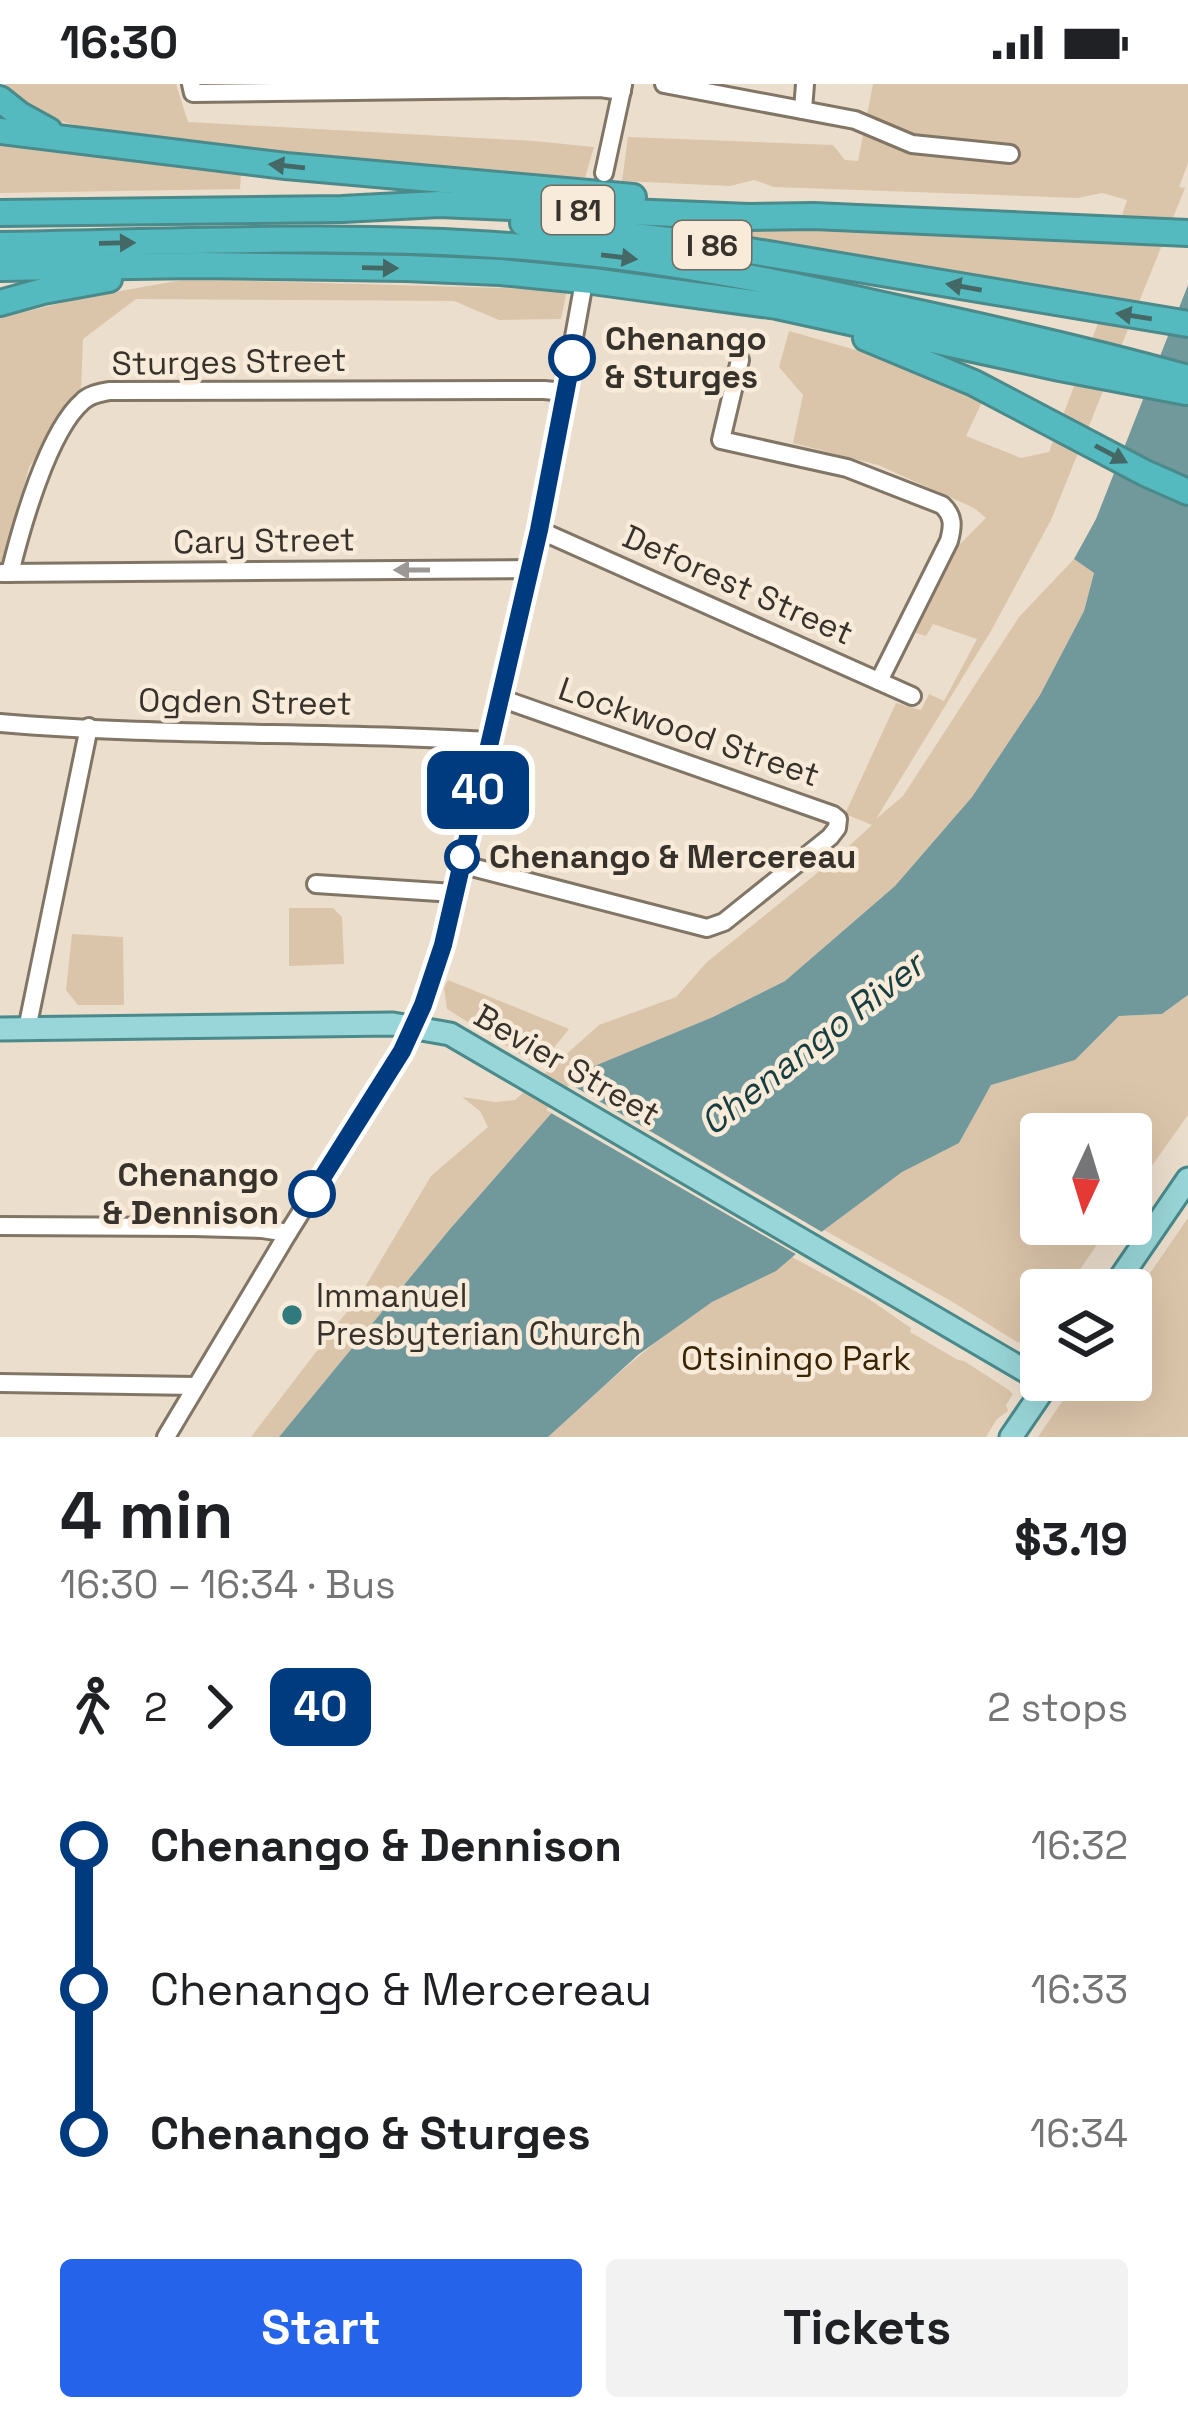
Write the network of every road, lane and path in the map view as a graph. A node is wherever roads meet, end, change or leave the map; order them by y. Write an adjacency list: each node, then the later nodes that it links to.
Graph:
1 (190, 84): 4 (street)
2 (664, 84): 6 (street)
3 (805, 84): 6 (street)
4 (622, 87): 10 (street)
5 (0, 99): 8 (highway)
6 (802, 110): 9 (street)
7 (0, 131): 8 (highway)
8 (74, 140): 13 (highway, one-way to 8)
9 (1010, 154)
10 (604, 173)
11 (342, 208): 12 (highway, I 81); 13 (highway, I 81); 21 (highway, I 86, one-way to 11)
12 (0, 213)
13 (814, 216): 14 (highway, I 81)
14 (1181, 231)
15 (0, 245): 22 (highway, I 81, one-way to 22)
16 (0, 268): 17 (highway)
17 (263, 268): 19 (highway, one-way to 19); 20 (highway)
18 (581, 293): 26 (street)
19 (734, 302): 22 (highway); 28 (highway, one-way to 28)
20 (0, 303)
21 (1188, 324)
22 (1068, 354): 24 (highway); 25 (highway, I 81); 27 (highway)
23 (740, 360): 32 (street)
24 (1188, 364)
25 (1188, 378)
26 (565, 392): 29 (street); 31 (street, Sturges Street)
27 (1188, 393)
28 (1188, 492)
29 (539, 530): 30 (street); 32 (street, Deforest Street)
30 (530, 569): 31 (street, Cary Street, one-way to 31); 34 (street)
31 (5, 573)
32 (879, 681): 33 (street, Deforest Street)
33 (912, 696)
34 (500, 698): 37 (street); 38 (street, Lockwood Street)
35 (0, 723): 36 (street, Ogden Street)
36 (89, 727): 37 (street, Ogden Street); 43 (street)
37 (489, 741): 38 (street)
38 (460, 864): 40 (street)
39 (316, 884): 40 (street)
40 (454, 893): 41 (street)
41 (413, 1028): 43 (main road, Bevier Street); 46 (street); 48 (main road, Bevier Street)
42 (0, 1029): 43 (main road, Bevier Street)
43 (27, 1029)
44 (1188, 1179): 47 (main road)
45 (0, 1226): 46 (street)
46 (288, 1233): 50 (street)
47 (1126, 1269)
48 (1020, 1367)
49 (0, 1383): 50 (street)
50 (196, 1386): 52 (street)
51 (1033, 1401): 53 (main road)
52 (166, 1437)
53 (1011, 1437)

